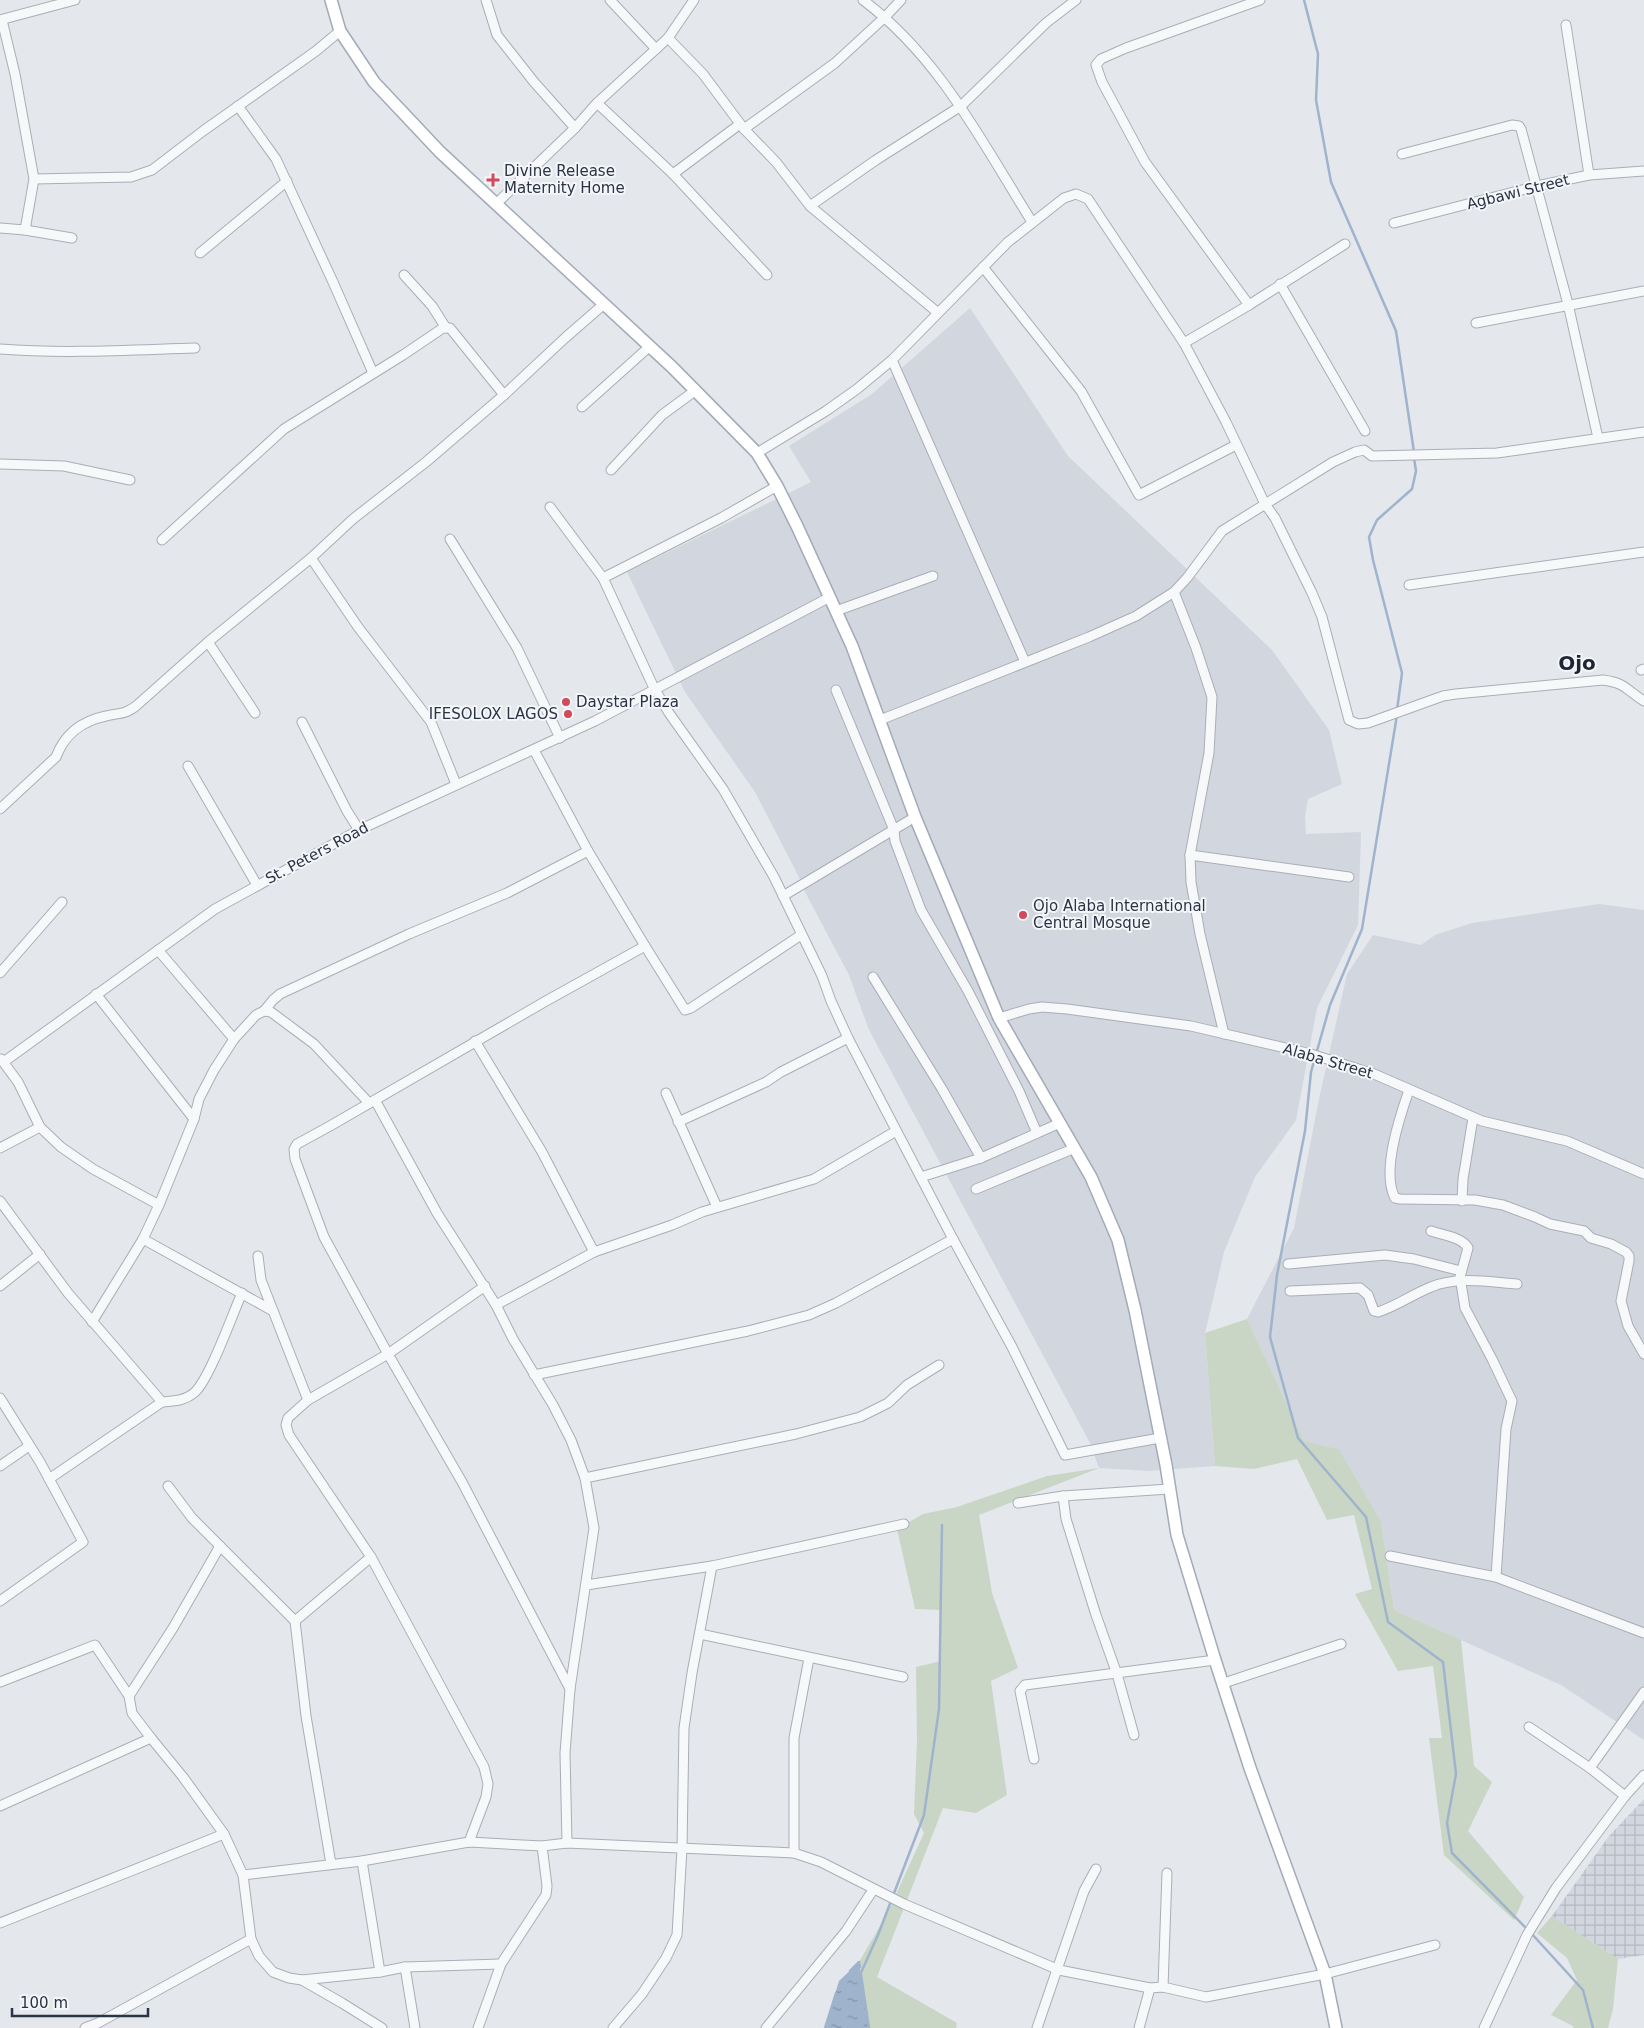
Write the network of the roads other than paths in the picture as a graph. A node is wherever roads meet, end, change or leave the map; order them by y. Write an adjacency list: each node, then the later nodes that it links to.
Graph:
1 (75, 0): 11 (street)
2 (331, 0): 13 (main road)
3 (486, 0): 20 (street)
4 (610, 0): 15 (street)
5 (694, 0): 14 (street)
6 (863, 0): 10 (street)
7 (901, 0): 10 (street)
8 (1076, 0): 18 (street)
9 (1260, 0): 44 (street)
10 (885, 17): 18 (street); 19 (street)
11 (1, 20): 25 (street)
12 (1566, 25): 24 (street)
13 (340, 31): 17 (street); 28 (main road)
14 (668, 38): 15 (street); 19 (street)
15 (656, 49): 16 (street)
16 (597, 102): 20 (street); 23 (street)
17 (238, 106): 25 (street); 26 (street)
18 (961, 106): 29 (street); 30 (street)
19 (742, 127): 23 (street); 29 (street)
20 (575, 128): 28 (street)
21 (1402, 154): 27 (street)
22 (1644, 171): 24 (street, Agbawi Street)
23 (672, 174): 39 (street)
24 (1588, 175): 27 (street, Agbawi Street)
25 (34, 179): 33 (street)
26 (287, 181): 36 (street); 53 (street)
27 (1538, 186): 31 (street, Agbawi Street); 43 (street)
28 (496, 204): 42 (main road)
29 (810, 206): 45 (street)
30 (1032, 222): 37 (street); 48 (street)
31 (1394, 224)
32 (0, 228): 33 (street)
33 (25, 230): 34 (street)
34 (72, 238)
35 (1345, 244): 40 (street)
36 (200, 253)
37 (983, 267): 45 (street); 60 (street)
38 (404, 275): 47 (street)
39 (767, 275)
40 (1280, 284): 44 (street); 57 (street)
41 (1644, 291): 43 (street)
42 (604, 304): 49 (main road); 55 (street)
43 (1568, 304): 46 (street); 59 (street)
44 (1249, 305): 48 (street)
45 (938, 312): 52 (street)
46 (1476, 323)
47 (446, 328): 53 (street); 55 (street)
48 (1184, 343): 60 (street)
49 (649, 347): 54 (main road); 56 (street)
50 (0, 348): 51 (street)
51 (195, 348)
52 (892, 360): 61 (street); 79 (street)
53 (373, 373): 69 (street)
54 (696, 390): 61 (main road); 63 (street)
55 (504, 395): 71 (street)
56 (582, 407)
57 (1365, 431)
58 (1644, 432): 59 (street)
59 (1598, 438): 66 (street)
60 (1236, 445): 66 (street)
61 (757, 453): 65 (main road)
62 (0, 464): 64 (street)
63 (611, 470)
64 (130, 480)
65 (777, 486): 73 (street); 76 (main road)
66 (1265, 504): 75 (street); 82 (street)
67 (550, 507): 73 (street)
68 (450, 539): 86 (street)
69 (162, 540)
70 (1644, 552): 74 (street)
71 (311, 558): 78 (street); 89 (street)
72 (933, 576): 77 (street)
73 (603, 578): 80 (street)
74 (1409, 585)
75 (1174, 592): 79 (street); 95 (street)
76 (830, 597): 77 (main road); 80 (street, St. Peters Road)
77 (836, 611): 84 (main road)
78 (208, 642): 83 (street); 90 (street)
79 (1025, 662): 84 (street)
80 (654, 688): 86 (street, St. Peters Road); 98 (street)
81 (836, 690): 93 (street)
82 (1644, 701)
83 (255, 713)
84 (880, 720): 91 (main road)
85 (302, 722): 92 (street)
86 (560, 738): 87 (street, St. Peters Road)
87 (534, 750): 89 (street, St. Peters Road); 94 (street)
88 (188, 766): 97 (street)
89 (456, 784): 92 (street, St. Peters Road)
90 (0, 809)
91 (915, 817): 93 (street); 107 (main road)
92 (359, 830): 97 (street, St. Peters Road)
93 (894, 830): 98 (street); 122 (street)
94 (588, 851): 101 (street); 106 (street)
95 (1190, 855): 96 (street); 108 (street)
96 (1348, 877)
97 (257, 886): 102 (street, St. Peters Road)
98 (783, 896): 100 (street)
99 (62, 902): 103 (street)
100 (801, 935): 101 (street); 109 (street)
101 (645, 946): 111 (street)
102 (158, 950): 105 (street, St. Peters Road); 110 (street)
103 (0, 973)
104 (873, 977): 125 (street)
105 (96, 994): 112 (street, St. Peters Road); 117 (street)
106 (264, 1011): 110 (street); 115 (street)
107 (999, 1018): 108 (street, Alaba Street); 119 (main road)
108 (1224, 1034): 113 (street, Alaba Street)
109 (848, 1038): 118 (street); 121 (street)
110 (234, 1039): 117 (street)
111 (475, 1041): 115 (street); 136 (street)
112 (2, 1059): 120 (street)
113 (1409, 1090): 116 (street, Alaba Street); 130 (street)
114 (666, 1093): 118 (street)
115 (372, 1102): 144 (street); 150 (street)
116 (1473, 1118): 126 (street, Alaba Street); 130 (street)
117 (194, 1119): 131 (street)
118 (678, 1122): 132 (street)
119 (1060, 1124): 122 (street); 124 (main road)
120 (40, 1127): 123 (street); 131 (street)
121 (896, 1130): 127 (street); 132 (street)
122 (1037, 1134): 125 (street)
123 (0, 1148)
124 (1076, 1148): 128 (street); 157 (main road)
125 (981, 1158): 127 (street)
126 (1644, 1174)
127 (921, 1177): 135 (street)
128 (976, 1189)
129 (0, 1201): 137 (street)
130 (1462, 1201): 151 (street)
131 (159, 1205): 134 (street)
132 (717, 1207): 136 (street)
133 (1431, 1231): 140 (street)
134 (144, 1239): 146 (street); 149 (street)
135 (953, 1239): 153 (street); 157 (street)
136 (594, 1252): 147 (street)
137 (40, 1254): 143 (street); 149 (street)
138 (258, 1256): 148 (street)
139 (1288, 1264): 140 (street)
140 (1461, 1271): 141 (street)
141 (1460, 1281): 142 (street); 145 (street); 171 (street)
142 (1517, 1284)
143 (0, 1286)
144 (485, 1286): 147 (street); 150 (street)
145 (1290, 1291)
146 (242, 1293): 148 (street); 156 (street)
147 (496, 1305): 153 (street)
148 (273, 1310): 154 (street)
149 (92, 1322): 156 (street)
150 (388, 1354): 154 (street); 184 (street)
151 (1644, 1354)
152 (939, 1365): 160 (street)
153 (534, 1375): 160 (street)
154 (308, 1400): 169 (street)
155 (1, 1402): 158 (street)
156 (162, 1402): 161 (street)
157 (1160, 1438): 163 (main road)
158 (29, 1446): 159 (street); 161 (street)
159 (0, 1466)
160 (585, 1478): 172 (street)
161 (49, 1479): 173 (street)
162 (168, 1486): 167 (street)
163 (1168, 1486): 164 (street); 179 (main road)
164 (1064, 1496): 165 (street); 180 (street)
165 (1018, 1504)
166 (904, 1524): 170 (street)
167 (220, 1546): 174 (street); 186 (street)
168 (1390, 1556): 171 (street)
169 (371, 1557): 174 (street); 196 (street)
170 (712, 1566): 172 (street); 176 (street)
171 (1496, 1577): 175 (street)
172 (586, 1585): 184 (street)
173 (0, 1600)
174 (295, 1622): 202 (street)
175 (1644, 1633)
176 (700, 1634): 178 (street); 199 (street)
177 (1341, 1644): 183 (street)
178 (809, 1658): 181 (street); 200 (street)
179 (1215, 1660): 180 (street); 183 (main road)
180 (1117, 1674): 188 (street); 190 (street)
181 (904, 1677)
182 (0, 1682): 186 (street)
183 (1224, 1683): 214 (main road)
184 (570, 1689): 197 (street)
185 (1644, 1692): 191 (street)
186 (129, 1696): 189 (street)
187 (1529, 1727): 191 (street)
188 (1134, 1735)
189 (151, 1738): 194 (street); 195 (street)
190 (1034, 1759)
191 (1590, 1768): 193 (street)
192 (1644, 1775): 193 (street)
193 (1625, 1796): 227 (street)
194 (0, 1806)
195 (224, 1834): 205 (street); 207 (street)
196 (469, 1842): 198 (street); 201 (street)
197 (567, 1843): 198 (street); 199 (street)
198 (542, 1846): 210 (street)
199 (682, 1849): 200 (street); 222 (street)
200 (794, 1853): 206 (street)
201 (362, 1861): 202 (street); 213 (street)
202 (331, 1864): 205 (street)
203 (1096, 1868): 212 (street)
204 (1167, 1873): 216 (street)
205 (244, 1875): 208 (street)
206 (877, 1891): 212 (street); 223 (street)
207 (0, 1923)
208 (251, 1938): 215 (street); 218 (street)
209 (1434, 1945): 214 (street)
210 (502, 1964): 211 (street); 221 (street)
211 (405, 1967): 213 (street); 220 (street)
212 (1058, 1970): 217 (street); 224 (street)
213 (380, 1972): 215 (street)
214 (1325, 1974): 216 (street); 226 (main road)
215 (302, 1980): 219 (street)
216 (1164, 1987): 217 (street)
217 (1150, 1988): 225 (street)
218 (86, 2028)
219 (382, 2028)
220 (415, 2028)
221 (478, 2028)
222 (613, 2028)
223 (766, 2028)
224 (1038, 2028)
225 (1139, 2028)
226 (1336, 2028)
227 (1484, 2028)

